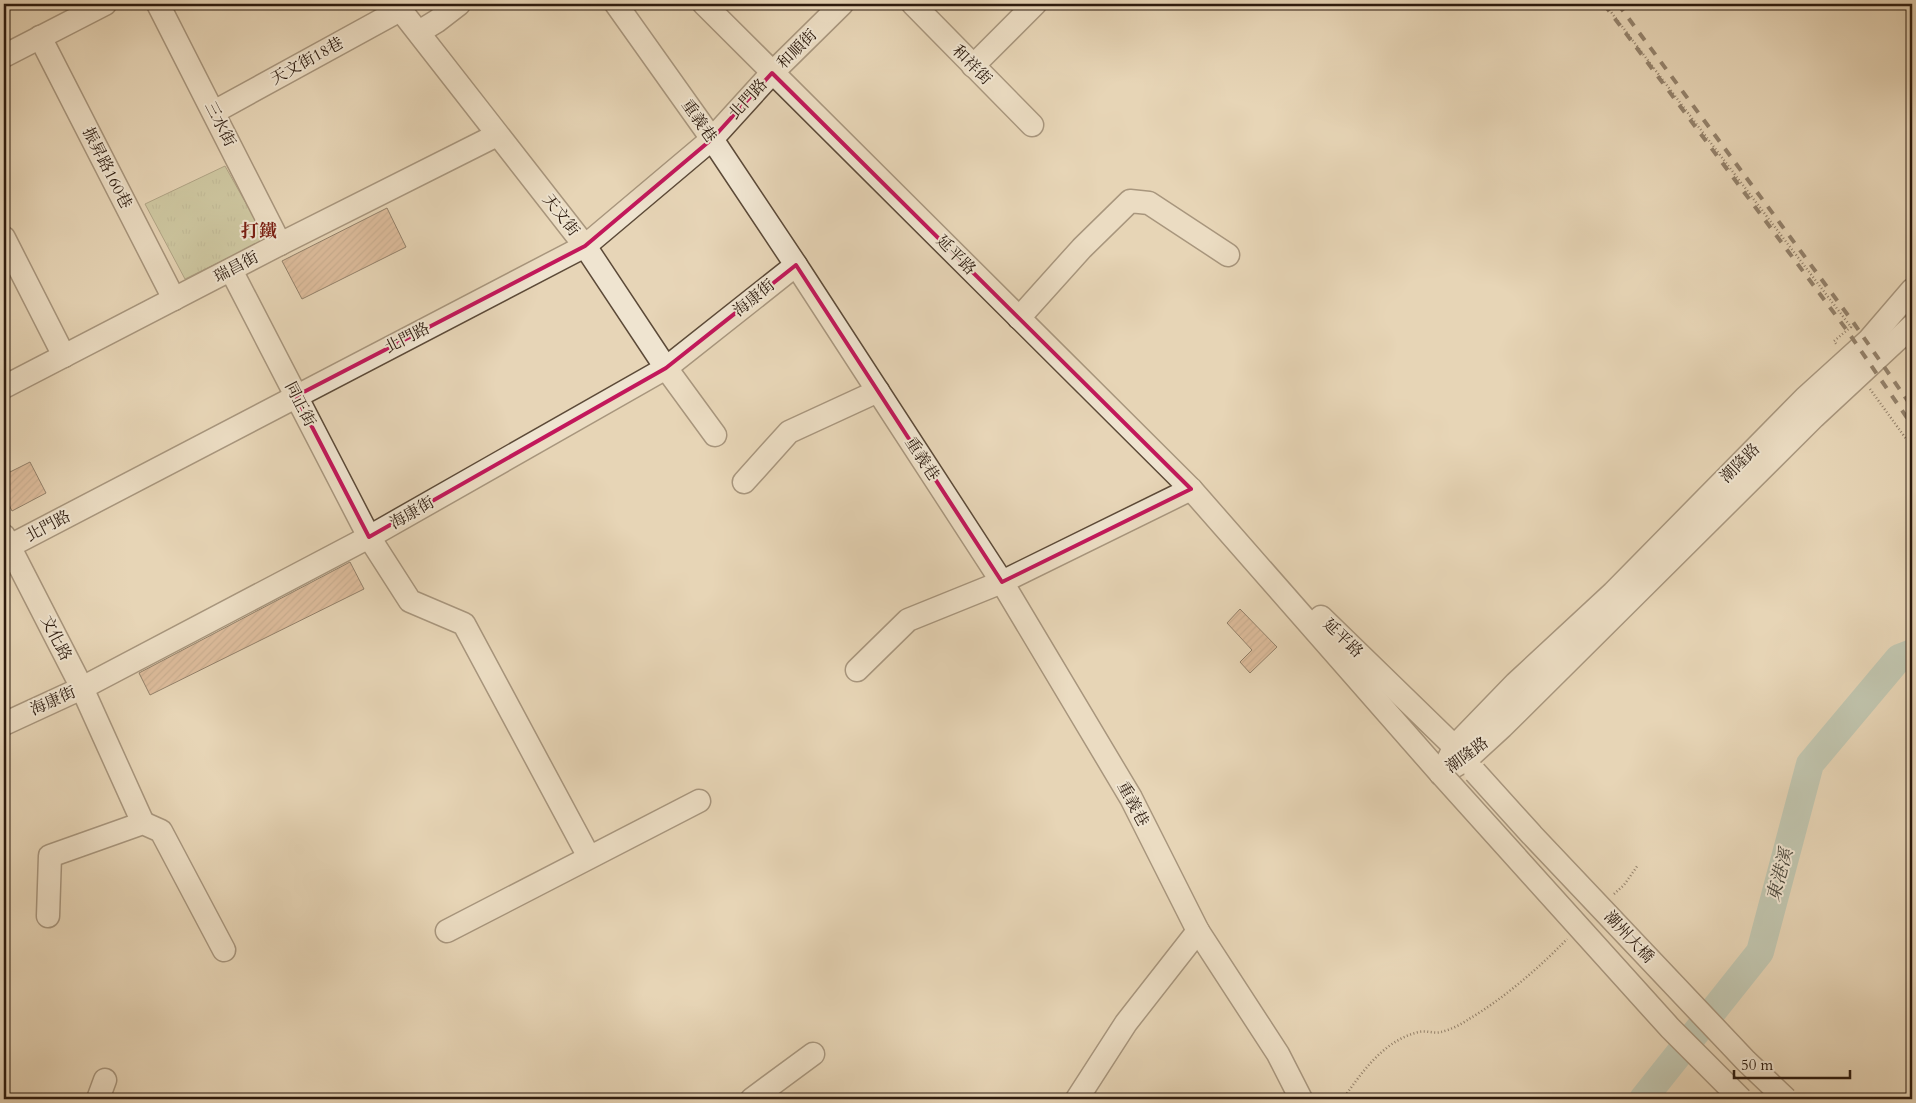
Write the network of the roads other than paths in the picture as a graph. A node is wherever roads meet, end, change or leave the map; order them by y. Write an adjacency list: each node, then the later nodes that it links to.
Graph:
1 (105, 4): 11 (street)
2 (158, 4): 15 (street, 三水街)
3 (459, 4): 10 (street)
4 (616, 4): 18 (street, 重義巷)
5 (704, 4): 14 (street, 延平路)
6 (842, 4): 14 (street, 和順街)
7 (913, 4): 13 (street, 和祥街)
8 (1035, 4): 13 (street)
9 (398, 7): 10 (street, 天文街); 15 (street, 天文街18巷)
10 (419, 32): 17 (street, 天文街)
11 (40, 37): 12 (street); 26 (street, 振昇路160巷)
12 (4, 56)
13 (973, 66): 16 (street, 和祥街)
14 (772, 74): 18 (street, 北門路); 27 (street, 延平路)
15 (214, 112): 20 (street, 三水街)
16 (1032, 124)
17 (497, 135): 20 (street, 瑞昌街); 21 (street, 天文街)
18 (712, 139): 21 (street, 北門路); 23 (street, 重義巷)
19 (4, 238): 29 (street)
20 (280, 244): 24 (street, 瑞昌街)
21 (585, 246): 31 (street, 天文街); 34 (street, 北門路)
22 (1228, 255): 27 (street)
23 (796, 265): 31 (street, 海康街); 33 (street, 重義巷)
24 (231, 270): 26 (street, 瑞昌街); 34 (street, 同正街)
25 (1912, 290): 30 (street, 潮隆路)
26 (174, 299): 29 (street, 瑞昌街)
27 (1019, 318): 37 (street, 延平路)
28 (1912, 326): 30 (street, 潮隆路)
29 (64, 356): 32 (street, 瑞昌街)
30 (1854, 367): 45 (street, 潮隆路)
31 (666, 368): 35 (street, 天文街); 39 (street, 海康街)
32 (4, 387)
33 (878, 391): 36 (street); 41 (street, 重義巷)
34 (296, 396): 39 (street, 同正街); 40 (street, 北門路)
35 (715, 435)
36 (744, 482)
37 (1191, 489): 38 (street, 延平路); 41 (street)
38 (1207, 507): 45 (street, 延平路); 46 (street, 延平路)
39 (370, 537): 43 (street, 海康街); 49 (street, 同正街)
40 (6, 544): 43 (street, 文化路)
41 (1002, 582): 42 (street); 52 (street, 重義巷)
42 (857, 670)
43 (82, 688): 44 (street, 海康街); 48 (street, 文化路)
44 (4, 724)
45 (1466, 759): 46 (street, 潮隆路); 59 (street, 潮州大橋, bridge)
46 (1441, 774): 58 (street, 潮州大橋, bridge)
47 (699, 801): 49 (street)
48 (143, 823): 50 (street); 53 (street)
49 (589, 858): 51 (street)
50 (48, 916)
51 (447, 931)
52 (1198, 931): 56 (street); 57 (street, 重義巷)
53 (224, 950)
54 (813, 1054): 55 (street)
55 (752, 1099)
56 (1077, 1099)
57 (1301, 1099)
58 (1741, 1099)
59 (1786, 1099)

